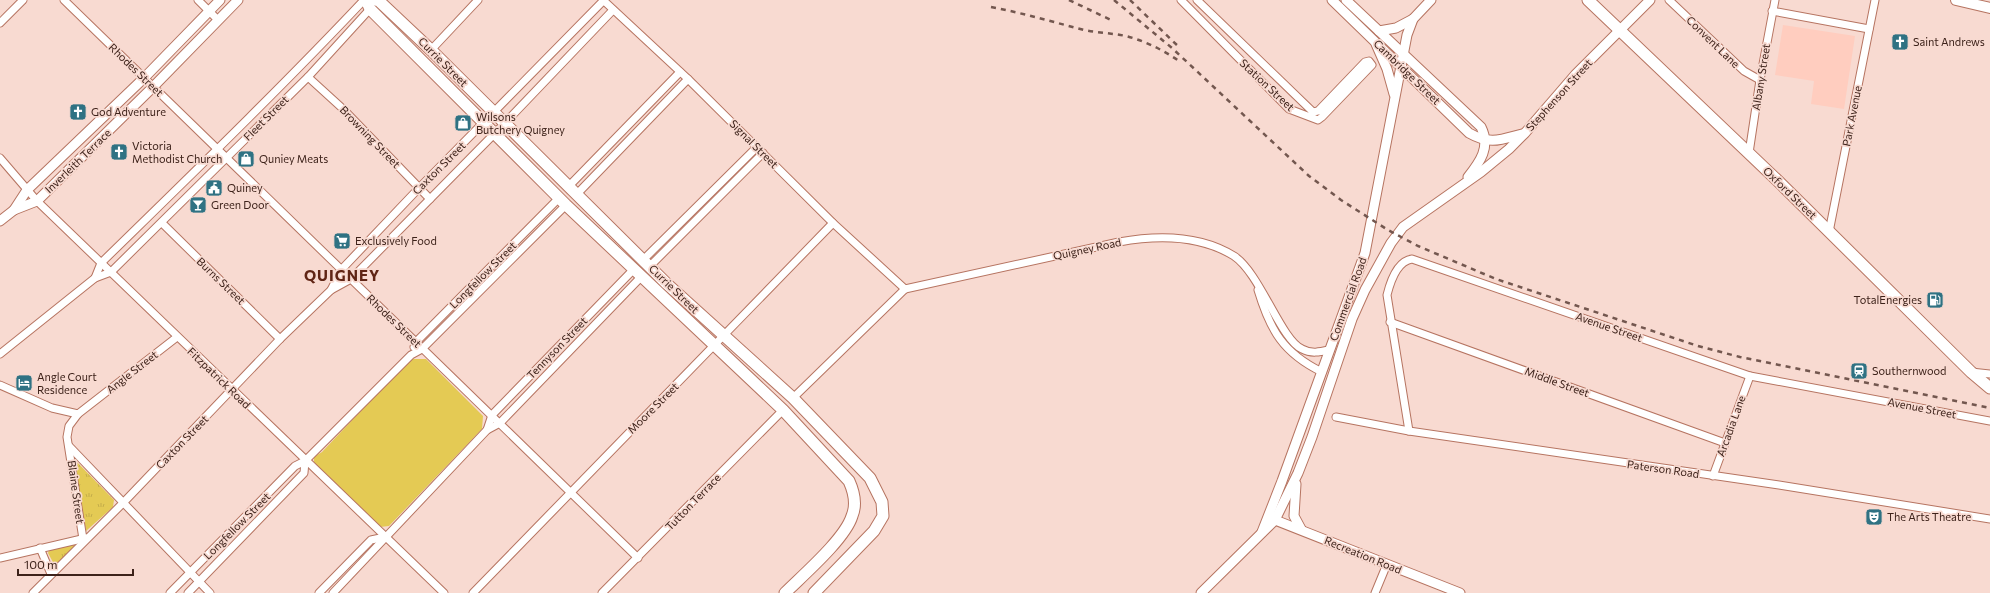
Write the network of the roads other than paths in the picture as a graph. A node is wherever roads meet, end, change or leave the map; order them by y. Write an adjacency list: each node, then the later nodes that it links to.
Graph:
1 (23, 0): 28 (street)
2 (64, 0): 37 (street, Rhodes Street)
3 (198, 0): 24 (street)
4 (220, 0): 24 (street, Inverleith Terrace)
5 (238, 0): 26 (street, Inverleith Terrace)
6 (478, 0): 32 (street)
7 (604, 0): 23 (street, Signal Street); 42 (street, Caxton Street)
8 (1180, 0): 21 (street, Station Street)
9 (1193, 0): 21 (street)
10 (1197, 0): 21 (street, Station Street)
11 (1332, 0): 31 (street, Cambridge Street)
12 (1346, 0): 31 (street, Cambridge Street)
13 (1431, 0): 27 (street)
14 (1588, 0): 30 (main road, Oxford Street)
15 (1650, 0): 30 (street, Stephenson Street)
16 (1669, 0): 39 (street, Convent Lane)
17 (1775, 0): 25 (street, Albany Street)
18 (1875, 0): 29 (street, Park Avenue)
19 (1956, 0): 22 (main road)
20 (372, 2): 32 (main road, Currie Street); 36 (street, Fleet Street); 43 (main road, Currie Street); 49 (street, Fleet Street)
21 (1187, 6)
22 (1990, 8)
23 (613, 10): 35 (street, Signal Street); 44 (street, Caxton Street)
24 (209, 11): 26 (street); 37 (street, Inverleith Terrace)
25 (1772, 11): 29 (street); 39 (street, Albany Street)
26 (218, 20): 40 (street, Inverleith Terrace)
27 (1413, 20): 31 (street); 33 (street, Commercial Road)
28 (0, 23)
29 (1868, 29): 65 (street, Park Avenue)
30 (1619, 31): 45 (street, Stephenson Street); 51 (main road, Oxford Street)
31 (1376, 35): 33 (street, Cambridge Street); 34 (street, Cambridge Street); 41 (street)
32 (431, 50): 42 (main road, Currie Street)
33 (1404, 55): 34 (street, Commercial Road); 47 (street, Cambridge Street)
34 (1401, 66): 41 (street, Commercial Road); 47 (street, Cambridge Street)
35 (680, 72): 38 (street, Signal Street); 57 (street)
36 (308, 77): 52 (street, Fleet Street); 55 (street, Browning Street)
37 (144, 78): 40 (street, Rhodes Street); 56 (street, Inverleith Terrace)
38 (688, 79): 48 (street, Signal Street); 57 (street)
39 (1760, 80): 51 (street, Albany Street)
40 (153, 87): 49 (street, Rhodes Street); 59 (street, Inverleith Terrace)
41 (1394, 95): 83 (street, Commercial Road)
42 (494, 114): 43 (street, Caxton Street); 44 (main road, Currie Street)
43 (483, 123): 46 (main road, Currie Street); 55 (street, Caxton Street)
44 (504, 124): 46 (street, Caxton Street); 57 (main road, Currie Street)
45 (1525, 133): 47 (street, Cambridge Street); 54 (street, Stephenson Street)
46 (494, 134): 58 (street, Caxton Street); 60 (main road, Currie Street)
47 (1485, 140): 54 (street)
48 (757, 147): 50 (street, Signal Street); 67 (street)
49 (219, 149): 52 (street, Rhodes Street); 66 (street, Fleet Street)
50 (763, 153): 64 (street, Signal Street); 67 (street)
51 (1749, 153): 65 (main road, Oxford Street)
52 (227, 157): 63 (street, Fleet Street); 68 (street, Rhodes Street)
53 (0, 158): 56 (street, Fitzpatrick Road)
54 (1463, 183): 105 (street, Commercial Road)
55 (419, 188): 58 (street, Browning Street); 68 (street, Caxton Street)
56 (27, 190): 59 (street, Fitzpatrick Road); 61 (street, Inverleith Terrace)
57 (572, 191): 67 (main road, Currie Street)
58 (430, 199): 72 (street, Caxton Street)
59 (37, 201): 61 (street, Inverleith Terrace); 66 (street, Fitzpatrick Road)
60 (562, 202): 70 (main road, Currie Street); 80 (street, Longfellow Street); 82 (street, Longfellow Street)
61 (14, 210): 62 (street, Inverleith Terrace)
62 (0, 220)
63 (162, 223): 69 (street, Fleet Street); 79 (street, Burns Street)
64 (833, 223): 74 (street, Signal Street); 78 (street, Moore Street)
65 (1829, 232): 87 (main road, Oxford Street)
66 (101, 263): 69 (street, Fitzpatrick Road); 71 (street, Fleet Street)
67 (647, 263): 78 (main road, Currie Street)
68 (341, 270): 72 (street, Rhodes Street); 75 (street, Caxton Street)
69 (111, 272): 71 (street, Fleet Street); 77 (street, Fitzpatrick Road)
70 (637, 273): 81 (main road, Currie Street); 96 (street, Tennyson Street); 99 (street, Tennyson Street)
71 (95, 278): 84 (street, Fleet Street)
72 (351, 279): 75 (street, Caxton Street); 80 (street, Rhodes Street)
73 (1257, 284): 74 (street, Quigney Road); 83 (street, Quigney Road); 86 (street, Quigney Road)
74 (905, 289): 93 (street)
75 (331, 290): 79 (street, Caxton Street)
76 (1390, 322): 89 (street, Avenue Street); 101 (street, Avenue Street); 102 (street, Middle Street)
77 (177, 337): 92 (street, Fitzpatrick Road); 95 (street, Angle Street)
78 (724, 337): 81 (street, Moore Street); 93 (main road, Currie Street)
79 (280, 339): 92 (street, Caxton Street)
80 (416, 342): 82 (street, Rhodes Street); 85 (street, Longfellow Street)
81 (715, 346): 94 (main road, Currie Street); 107 (street, Moore Street)
82 (422, 349): 85 (street, Longfellow Street); 96 (street, Rhodes Street)
83 (1329, 350): 86 (street, Commercial Road)
84 (0, 354)
85 (411, 354): 104 (street, Longfellow Street)
86 (1322, 372): 109 (street, Commercial Road)
87 (1971, 372): 88 (street); 91 (main road, Oxford Street)
88 (1990, 374)
89 (1750, 376): 98 (street, Avenue Street); 102 (street, Arcadia Lane)
90 (0, 385): 95 (street)
91 (1990, 388)
92 (232, 390): 104 (street, Fitzpatrick Road); 108 (street, Caxton Street)
93 (793, 398): 131 (main road, Currie Street)
94 (783, 410): 116 (street, Tutton Terrace); 130 (main road, Currie Street)
95 (78, 414): 103 (street, Blaine Street)
96 (492, 415): 99 (street, Rhodes Street); 100 (street, Tennyson Street)
97 (1336, 417): 101 (street, Paterson Road)
98 (1990, 420)
99 (500, 423): 100 (street, Tennyson Street); 107 (street, Rhodes Street)
100 (487, 430): 112 (street, Tennyson Street)
101 (1409, 431): 106 (street, Paterson Road)
102 (1725, 443): 106 (street, Arcadia Lane)
103 (69, 446): 108 (street, Blaine Street); 113 (street, Blaine Street)
104 (305, 461): 112 (street, Fitzpatrick Road); 118 (street, Longfellow Street); 120 (street, Longfellow Street)
105 (1298, 473): 109 (street, Commercial Road); 111 (street)
106 (1713, 476): 110 (street, Paterson Road)
107 (571, 491): 116 (street, Rhodes Street); 128 (street, Moore Street)
108 (123, 503): 113 (street, Caxton Street); 118 (street, Blaine Street)
109 (1271, 518): 111 (street, Recreation Road); 132 (street, Commercial Road)
110 (1990, 519)
111 (1301, 529): 117 (street, Recreation Road)
112 (385, 537): 125 (street, Tennyson Street); 126 (street, Tennyson Street); 127 (street, Fitzpatrick Road)
113 (86, 538): 114 (street); 119 (street, Caxton Street)
114 (40, 548): 115 (street); 119 (street)
115 (0, 558)
116 (638, 558): 129 (street, Tutton Terrace)
117 (1387, 564): 133 (street); 134 (street, Recreation Road)
118 (190, 573): 120 (street, Blaine Street); 122 (street, Longfellow Street)
119 (51, 574): 121 (street, Caxton Street)
120 (199, 582): 123 (street, Longfellow Street); 124 (street, Blaine Street)
121 (33, 593)
122 (170, 593)
123 (188, 593)
124 (210, 593)
125 (319, 593)
126 (333, 593)
127 (444, 593)
128 (473, 593)
129 (602, 593)
130 (785, 593)
131 (814, 593)
132 (1201, 593)
133 (1375, 593)
134 (1460, 593)

